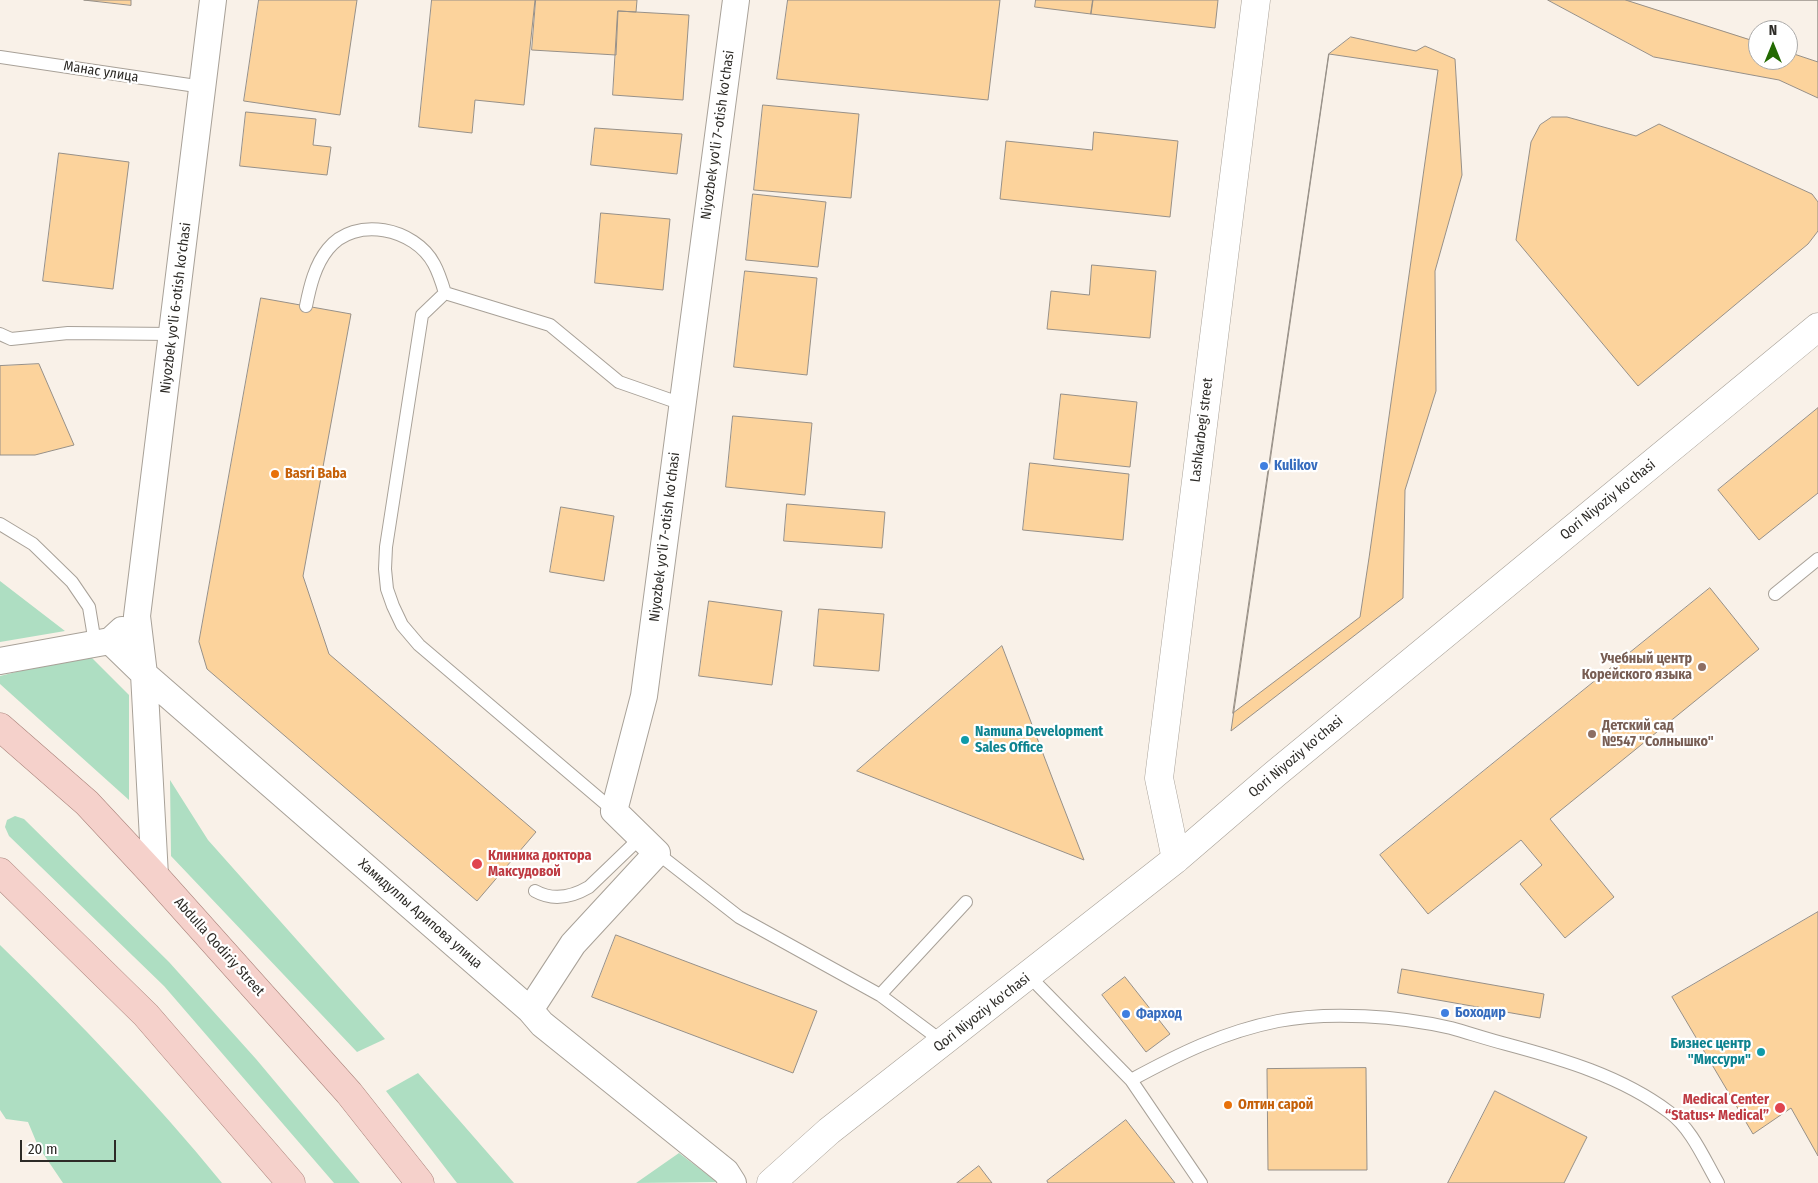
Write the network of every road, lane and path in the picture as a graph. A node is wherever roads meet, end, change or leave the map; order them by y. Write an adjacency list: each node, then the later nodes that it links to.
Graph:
1 (213, 0): 5 (street, Niyozbek yo'li 6-otish ko'chasi)
2 (736, 0): 11 (street, Niyozbek yo'li 7-otish ko'chasi)
3 (1256, 0): 22 (street, Lashkarbegi street)
4 (0, 57): 5 (lane, Манас улица)
5 (203, 87): 10 (street, Niyozbek yo'li 6-otish ko'chasi)
6 (445, 292): 7 (lane); 11 (lane); 20 (lane)
7 (306, 306)
8 (1818, 327): 22 (street, Qori Niyoziy ko'chasi)
9 (0, 334): 10 (lane)
10 (172, 334): 15 (street, Niyozbek yo'li 6-otish ko'chasi)
11 (682, 404): 20 (street, Niyozbek yo'li 7-otish ko'chasi)
12 (0, 524): 16 (lane)
13 (1818, 559): 14 (lane)
14 (1775, 594)
15 (137, 616): 16 (street); 18 (street, Niyozbek yo'li 6-otish ko'chasi)
16 (102, 642): 17 (street); 18 (street, Хамидуллы Арипова улица)
17 (0, 661)
18 (144, 674): 24 (street, Niyozbek yo'li 6-otish ko'chasi); 29 (street, Хамидуллы Арипова улица)
19 (0, 728): 24 (main road, Abdulla Qodiriy Street)
20 (614, 811): 21 (street)
21 (648, 846): 25 (lane); 28 (lane); 29 (street)
22 (1176, 859): 27 (street, Qori Niyoziy ko'chasi)
23 (0, 872): 32 (main road)
24 (155, 876): 33 (main road, Abdulla Qodiriy Street)
25 (535, 891)
26 (966, 902): 28 (lane)
27 (1029, 976): 30 (street, Qori Niyoziy ko'chasi); 31 (lane)
28 (880, 995): 30 (lane)
29 (530, 1010): 34 (street, Хамидуллы Арипова улица)
30 (943, 1042): 35 (street, Qori Niyoziy ko'chasi)
31 (1131, 1080): 36 (lane); 37 (lane)
32 (291, 1183)
33 (420, 1183)
34 (734, 1183)
35 (771, 1183)
36 (1202, 1183)
37 (1718, 1183)

